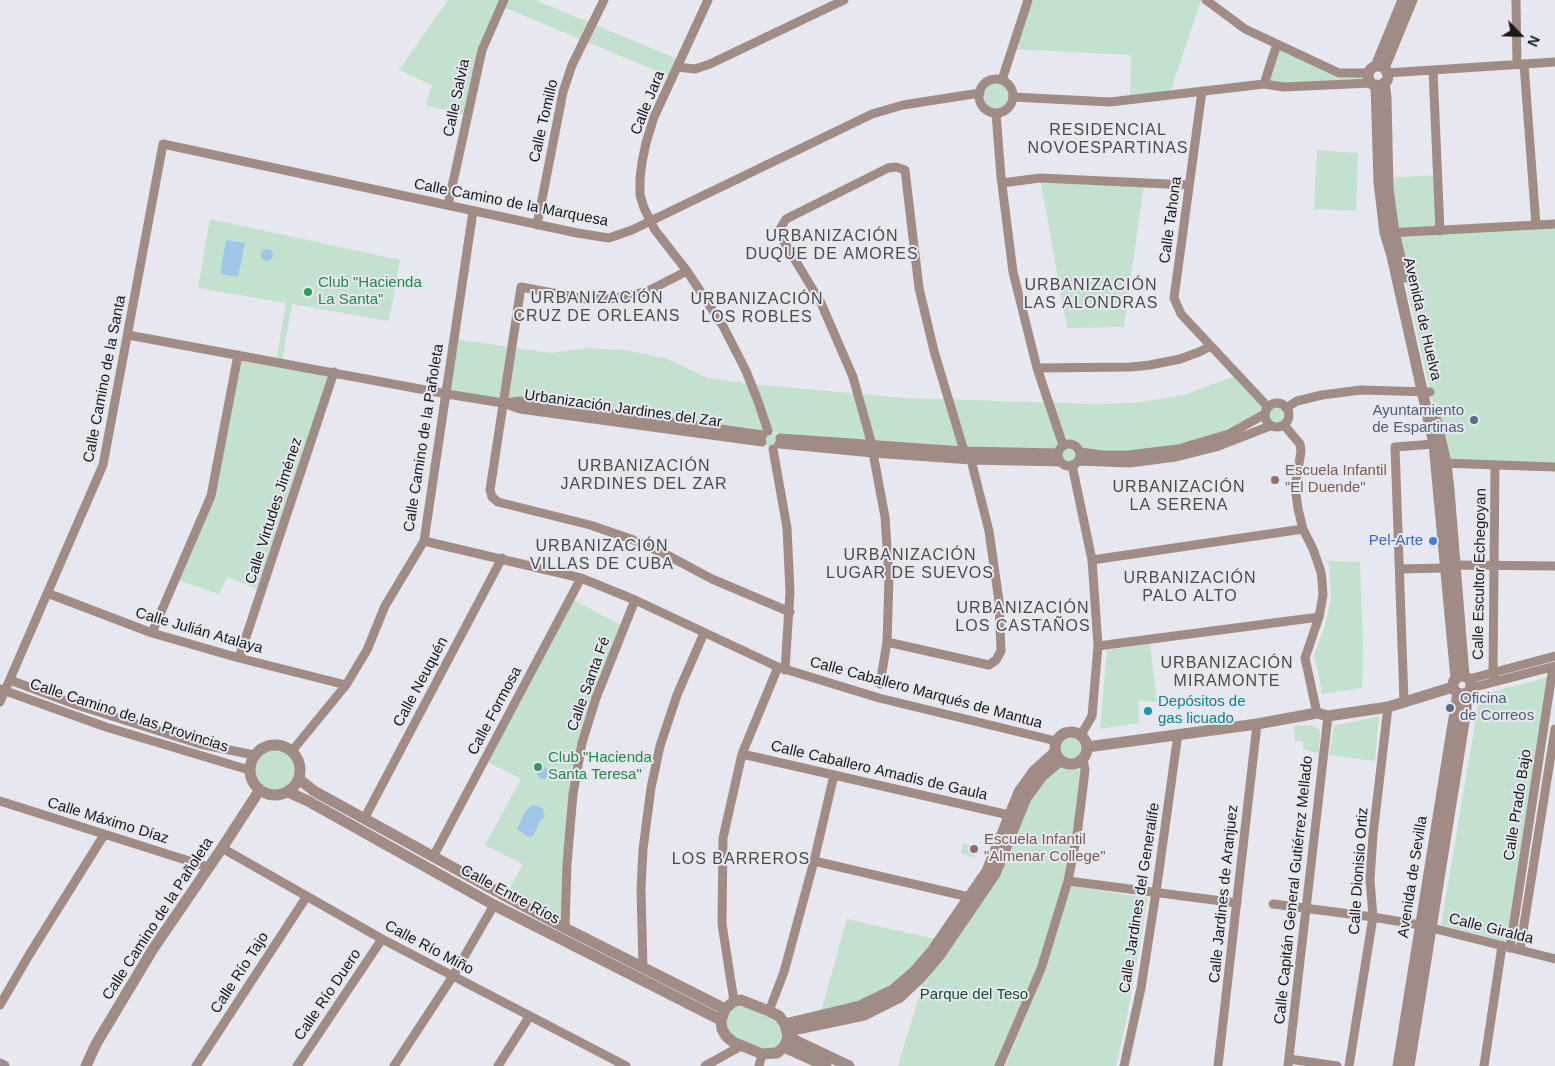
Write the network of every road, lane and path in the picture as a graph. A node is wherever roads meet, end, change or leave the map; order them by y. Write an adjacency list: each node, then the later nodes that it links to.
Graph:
1 (504, 0): 25 (street, Calle Salvia)
2 (604, 0): 28 (street, Calle Tomillo)
3 (708, 0): 13 (street, Calle Jara)
4 (844, 0): 13 (street)
5 (1028, 0): 16 (street)
6 (1206, 0): 10 (street)
7 (1402, 0): 15 (street, Avenida de Huelva)
8 (1412, 0): 15 (street, Avenida de Huelva)
9 (1516, 0): 12 (street)
10 (1277, 44): 15 (street); 17 (street)
11 (1555, 62): 12 (street)
12 (1521, 64): 14 (street); 30 (street)
13 (677, 67): 27 (street, Calle Jara)
14 (1433, 70): 15 (street); 31 (street)
15 (1378, 76): 17 (street); 32 (street, Avenida de Huelva)
16 (1002, 80): 19 (street); 20 (street)
17 (1264, 84): 18 (street)
18 (1202, 91): 20 (street); 24 (street, Calle Tahona)
19 (980, 93): 21 (street); 27 (street, Calle Camino de la Marquesa)
20 (1013, 97): 21 (street)
21 (996, 113): 23 (street)
22 (163, 144): 25 (street, Calle Camino de la Marquesa); 34 (street, Calle Camino de la Santa)
23 (1002, 183): 24 (street); 37 (street)
24 (1189, 185): 35 (street, Calle Tahona)
25 (448, 206): 26 (street, Calle Camino de la Marquesa)
26 (473, 211): 28 (street, Calle Camino de la Marquesa); 40 (street, Calle Camino de la Pañoleta)
27 (650, 220): 28 (street, Calle Camino de la Marquesa); 33 (street)
28 (537, 224)
29 (1555, 224): 30 (street)
30 (1536, 225): 31 (street)
31 (1440, 231): 32 (street)
32 (1390, 233): 39 (street, Avenida de Huelva)
33 (688, 271): 41 (street); 46 (street)
34 (128, 336): 36 (street, Urbanización Jardines del Zar); 66 (street, Calle Camino de la Santa)
35 (1211, 346): 37 (street); 43 (street, Calle Tahona)
36 (238, 356): 38 (street, Urbanización Jardines del Zar); 71 (street)
37 (1036, 368): 51 (street)
38 (334, 372): 40 (street, Urbanización Jardines del Zar); 75 (street, Calle Virtudes Jiménez)
39 (1427, 392): 42 (street); 48 (street, Avenida de Huelva); 54 (street, Avenida de Huelva)
40 (446, 394): 41 (street, Urbanización Jardines del Zar); 58 (street, Calle Camino de la Pañoleta)
41 (504, 403): 46 (street, Urbanización Jardines del Zar); 68 (street)
42 (1286, 408): 43 (street); 44 (street)
43 (1266, 411): 45 (street); 52 (street)
44 (1284, 425): 45 (street); 57 (street)
45 (1270, 426): 52 (street)
46 (764, 436): 47 (street); 47 (street)
47 (777, 444): 49 (street); 68 (street)
48 (1434, 444): 54 (street, Avenida de Huelva); 64 (street)
49 (873, 449): 50 (street); 50 (street); 53 (street); 72 (street)
50 (964, 452): 51 (street)
51 (1061, 453): 52 (street); 52 (street); 53 (street)
52 (1077, 459): 60 (street)
53 (971, 460): 72 (street)
54 (1441, 463): 55 (street); 63 (street, Avenida de Huelva)
55 (1496, 466): 56 (street); 61 (street, Calle Escultor Echegoyan)
56 (1555, 468)
57 (1304, 529): 60 (street); 69 (street)
58 (424, 540): 59 (street, Calle Caballero Marqués de Mantua); 81 (street, Calle Camino de la Pañoleta)
59 (502, 558): 65 (street, Calle Caballero Marqués de Mantua); 105 (street, Calle Neuquén)
60 (1092, 560): 73 (street)
61 (1494, 566): 62 (street); 63 (street); 78 (street, Calle Escultor Echegoyan)
62 (1555, 566)
63 (1451, 567): 64 (street); 82 (street, Avenida de Huelva)
64 (1400, 569): 84 (street)
65 (581, 578): 67 (street, Calle Caballero Marqués de Mantua); 108 (street, Calle Formosa)
66 (47, 593): 71 (street, Calle Julián Atalaya); 79 (street, Calle Camino de la Santa)
67 (635, 600): 70 (street, Calle Caballero Marqués de Mantua); 121 (street, Calle Santa Fé)
68 (790, 612): 77 (street)
69 (1319, 617): 73 (street); 87 (street)
70 (704, 633): 77 (street, Calle Caballero Marqués de Mantua); 126 (street)
71 (152, 634): 75 (street, Calle Julián Atalaya)
72 (886, 642): 80 (street)
73 (1098, 646): 91 (street)
74 (1555, 656): 78 (street)
75 (239, 658): 81 (street, Calle Julián Atalaya)
76 (1554, 667): 78 (street); 123 (street, Calle Prado Bajo)
77 (781, 668): 94 (street, Calle Caballero Marqués de Mantua); 95 (street)
78 (1494, 677): 82 (street)
79 (10, 680): 83 (street, Calle Camino de la Santa); 96 (street, Calle Camino de las Provincias)
80 (880, 684)
81 (346, 685): 93 (street, Calle Camino de la Pañoleta)
82 (1462, 685): 84 (street); 120 (street, Avenida de Sevilla)
83 (2, 690): 85 (street, Calle Camino de la Santa); 98 (street, Calle Camino de las Provincias)
84 (1404, 701): 86 (street)
85 (0, 702)
86 (1388, 707): 87 (street); 119 (street, Calle Dionisio Ortiz)
87 (1322, 714): 88 (street); 118 (street, Calle Capitán General Gutiérrez Mellado)
88 (1257, 724): 90 (street); 115 (street, Calle Jardines de Aranjuez)
89 (1555, 729): 124 (street, Calle Prado Bajo)
90 (1178, 734): 92 (street); 112 (street, Calle Jardines del Generalife)
91 (1081, 735): 92 (street); 94 (street)
92 (1087, 747): 97 (street)
93 (292, 751): 96 (street); 100 (street)
94 (1057, 751): 97 (street); 104 (street); 132 (street)
95 (742, 754): 99 (street, Calle Caballero Amadis de Gaula); 129 (street)
96 (254, 755): 98 (street)
97 (1083, 760): 111 (street)
98 (249, 770): 101 (street)
99 (834, 775): 104 (street, Calle Caballero Amadis de Gaula); 109 (street)
100 (299, 779): 102 (street); 105 (street, Calle Entre Ríos)
101 (260, 791): 102 (street); 107 (street, Calle Camino de la Pañoleta)
102 (288, 792): 117 (street, Calle Entre Ríos)
103 (0, 801): 106 (street, Calle Máximo Díaz)
104 (1009, 815): 114 (street)
105 (364, 819): 108 (street, Calle Entre Ríos)
106 (104, 835): 110 (street, Calle Máximo Díaz); 128 (street)
107 (222, 848): 110 (street, Calle Camino de la Pañoleta); 113 (street, Calle Río Miño)
108 (433, 857): 121 (street, Calle Entre Ríos)
109 (814, 861): 114 (street); 130 (street)
110 (208, 866): 138 (street, Calle Camino de la Pañoleta)
111 (1068, 881): 112 (street); 147 (street)
112 (1156, 892): 115 (street); 148 (street, Calle Jardines del Generalife)
113 (307, 896): 122 (street, Calle Río Miño); 139 (street, Calle Río Tajo)
114 (968, 898): 132 (street)
115 (1236, 903): 149 (street, Calle Jardines de Aranjuez)
116 (1273, 904): 118 (street, Calle Giralda)
117 (494, 905): 127 (street); 129 (street, Calle Entre Ríos)
118 (1307, 908): 119 (street, Calle Giralda); 135 (street, Calle Capitán General Gutiérrez Mellado)
119 (1373, 916): 120 (street, Calle Giralda); 151 (street, Calle Dionisio Ortiz)
120 (1426, 927): 123 (street, Calle Giralda); 152 (street, Avenida de Sevilla); 153 (street, Avenida de Sevilla)
121 (565, 928): 126 (street, Calle Entre Ríos)
122 (382, 938): 127 (street, Calle Río Miño); 140 (street, Calle Río Duero)
123 (1506, 947): 124 (street, Calle Giralda); 154 (street, Calle Prado Bajo)
124 (1520, 950): 125 (street, Calle Giralda)
125 (1555, 959)
126 (643, 968): 129 (street, Calle Entre Ríos)
127 (453, 976): 131 (street, Calle Río Miño); 141 (street)
128 (0, 1005)
129 (727, 1010): 130 (street); 133 (street)
130 (769, 1011): 132 (street)
131 (529, 1017): 142 (street); 143 (street, Calle Río Miño)
132 (787, 1035): 134 (street); 145 (street); 146 (street)
133 (741, 1046): 134 (street); 144 (street)
134 (760, 1060)
135 (1288, 1063): 150 (street)
136 (0, 1064): 137 (street)
137 (4, 1066)
138 (86, 1066)
139 (196, 1066)
140 (297, 1066)
141 (394, 1066)
142 (498, 1066)
143 (626, 1066)
144 (705, 1066)
145 (826, 1066)
146 (849, 1066)
147 (999, 1066)
148 (1124, 1066)
149 (1218, 1066)
150 (1336, 1066)
151 (1349, 1066)
152 (1398, 1066)
153 (1408, 1066)
154 (1484, 1066)

